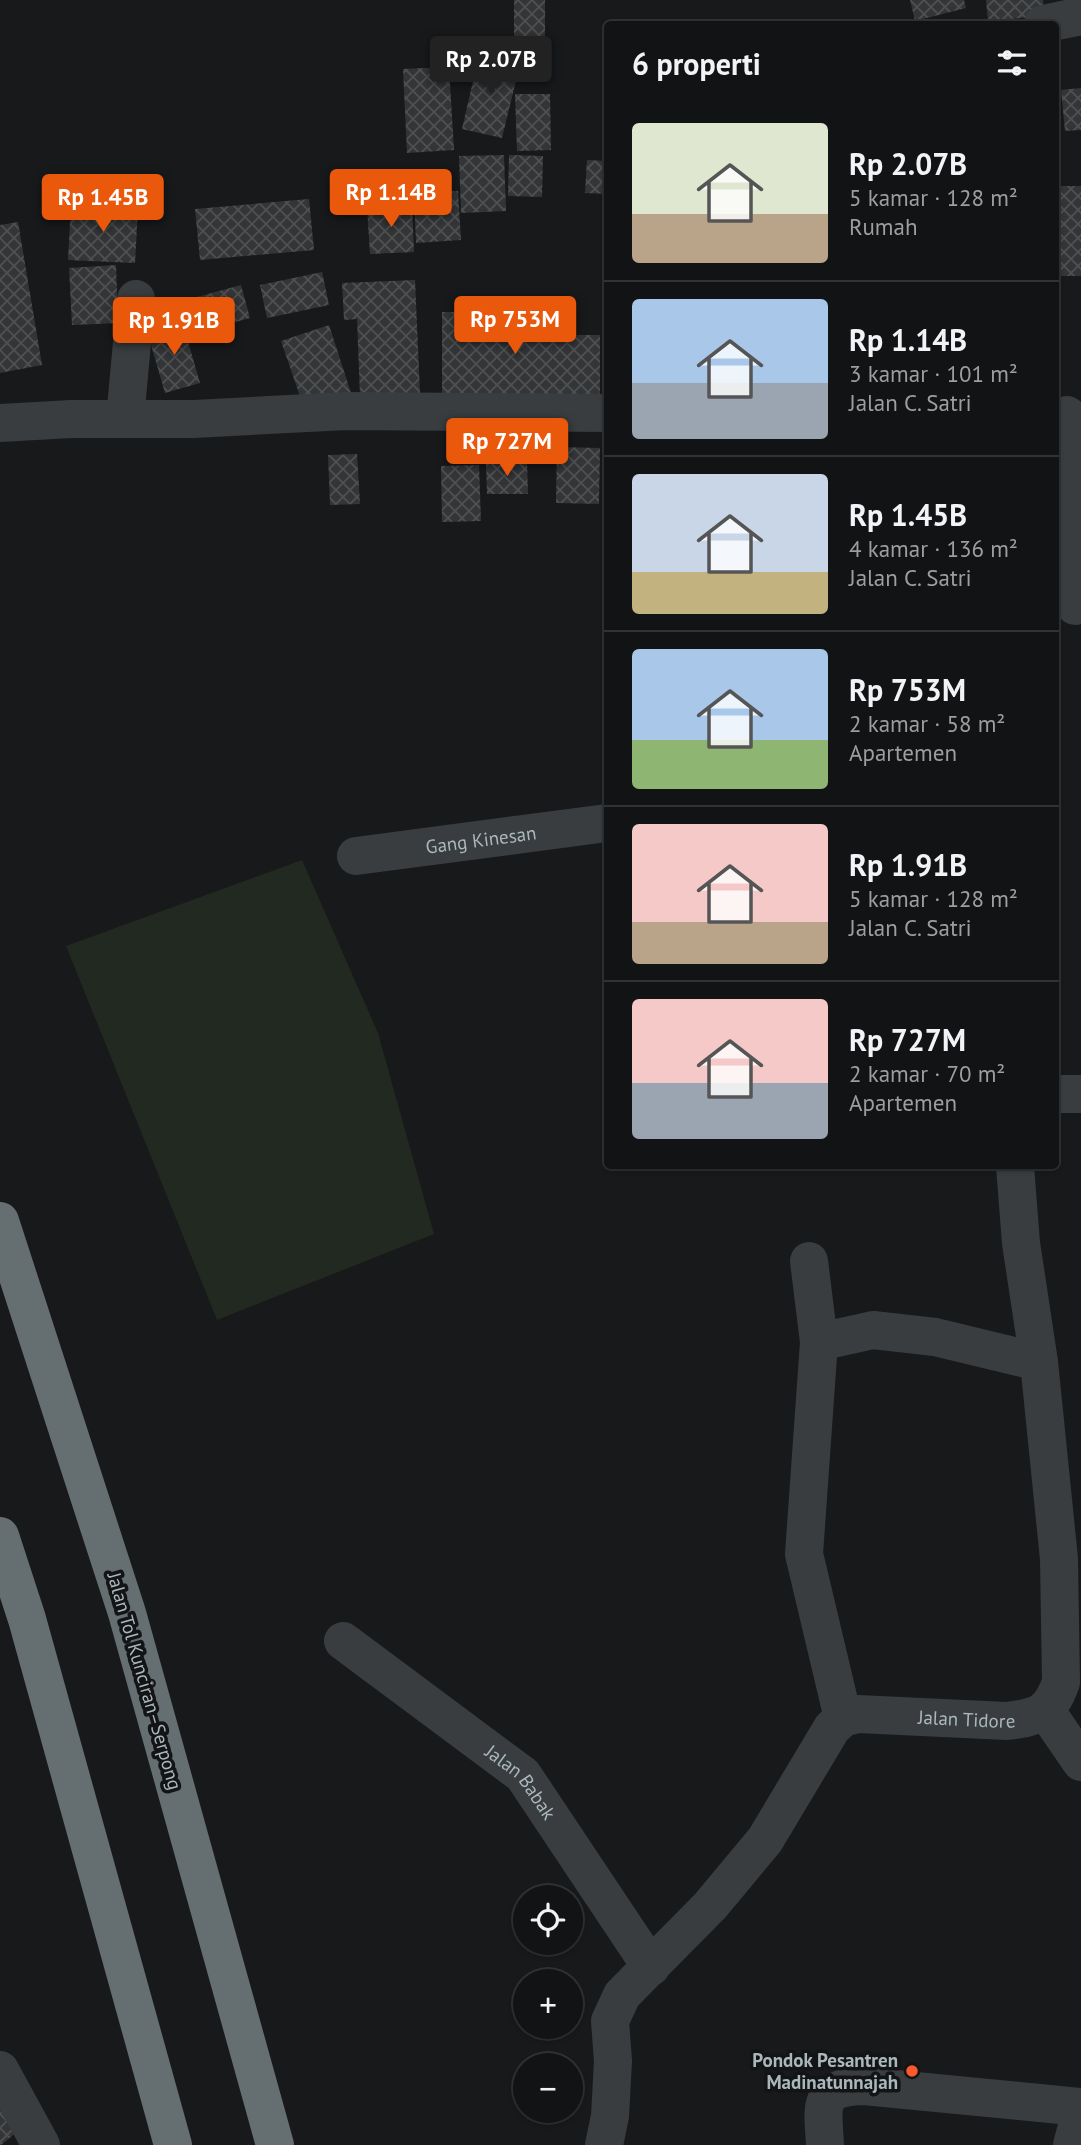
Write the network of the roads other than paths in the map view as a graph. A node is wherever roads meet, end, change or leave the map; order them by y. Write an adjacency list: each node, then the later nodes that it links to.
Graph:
1 (1081, 16): 2 (street)
2 (1057, 21)
3 (136, 299): 6 (street)
4 (604, 413): 6 (street)
5 (1068, 415): 8 (street)
6 (125, 419): 7 (street)
7 (0, 423)
8 (1075, 606)
9 (604, 822): 10 (street, Gang Kinesan)
10 (356, 856)
11 (1059, 1094): 12 (street)
12 (1081, 1094)
13 (1015, 1169): 17 (street)
14 (0, 1221): 29 (highway, Jalan Tol Kunciran–Serpong)
15 (809, 1261): 16 (street)
16 (820, 1342): 17 (street); 22 (street)
17 (1039, 1362): 19 (street)
18 (0, 1535): 28 (highway)
19 (1070, 1557): 21 (street)
20 (343, 1641): 24 (street, Jalan Babak)
21 (1046, 1711): 22 (street, Jalan Tidore); 23 (street)
22 (843, 1718): 24 (street)
23 (1081, 1762)
24 (651, 1967): 30 (street)
25 (0, 2070): 27 (street)
26 (1081, 2109): 31 (street); 32 (street)
27 (41, 2145)
28 (173, 2145)
29 (275, 2145)
30 (604, 2145)
31 (825, 2145)
32 (1072, 2145)

